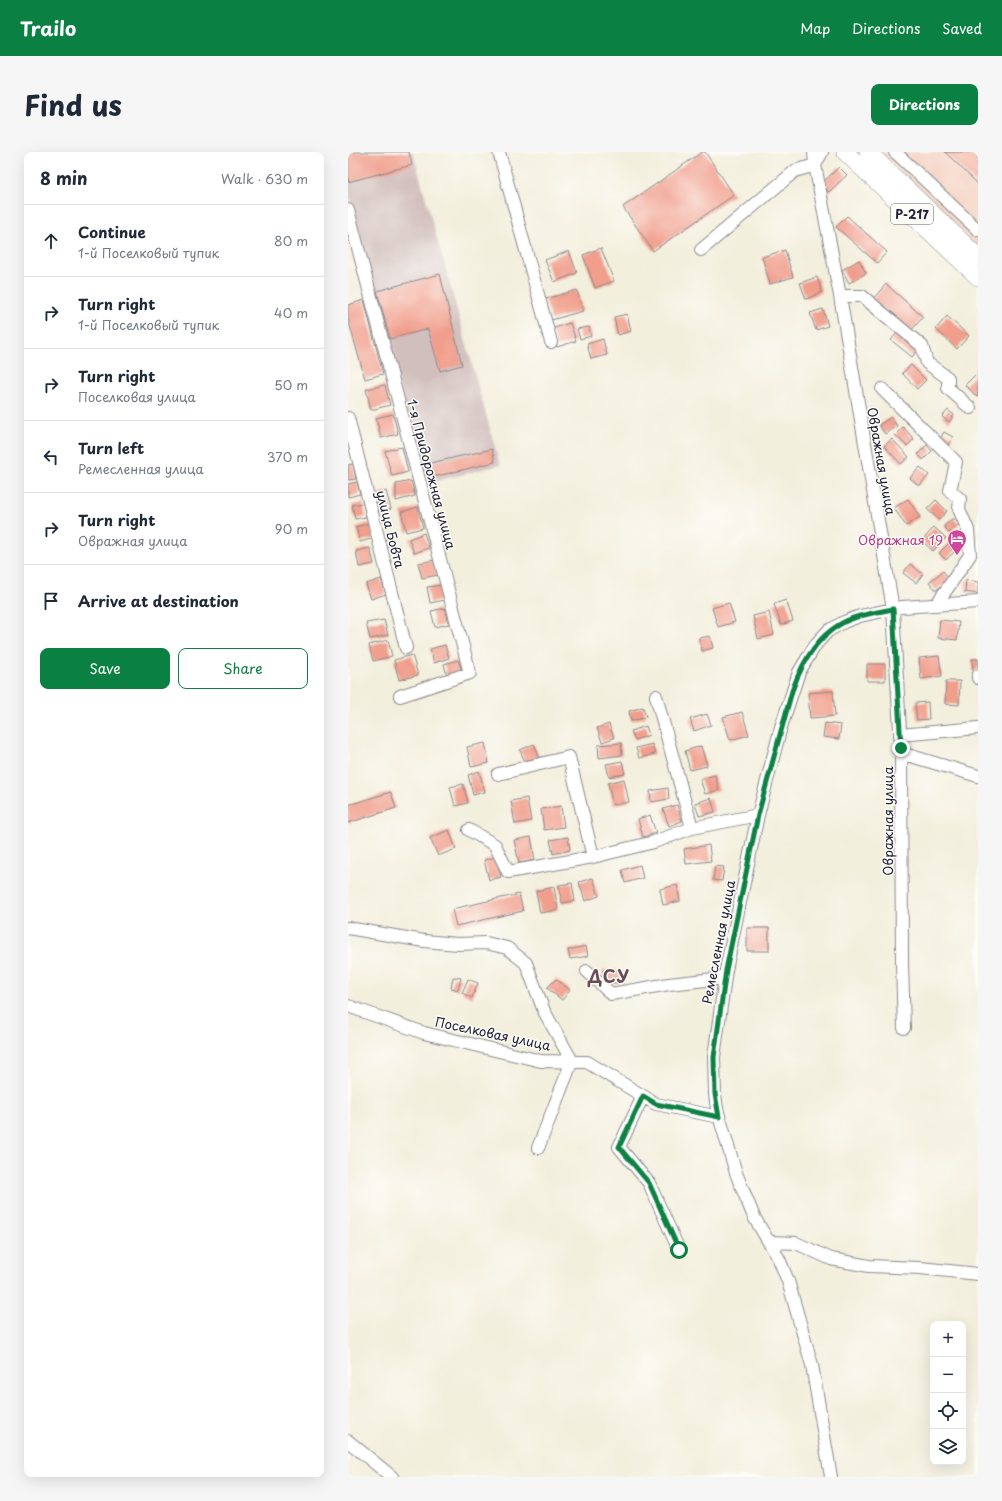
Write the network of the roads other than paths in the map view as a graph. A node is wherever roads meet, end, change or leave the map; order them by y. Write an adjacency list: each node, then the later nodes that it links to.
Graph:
1 (499, 152): 14 (street)
2 (814, 152): 7 (street, Овражная улица)
3 (822, 152): 7 (street)
4 (845, 152): 12 (highway, Р-217)
5 (868, 152): 11 (highway)
6 (896, 152): 9 (street)
7 (815, 164): 10 (street); 13 (street, Овражная улица)
8 (348, 210): 22 (street, 1-я Придорожная улица)
9 (978, 230)
10 (701, 250)
11 (978, 257)
12 (978, 277)
13 (840, 296): 16 (street); 20 (street, Овражная улица)
14 (551, 342)
15 (882, 389): 19 (street)
16 (970, 408)
17 (348, 418): 21 (street, улица Бовта)
18 (978, 602): 19 (street, Ремесленная улица)
19 (936, 605): 20 (street, Ремесленная улица)
20 (898, 608): 25 (street, Овражная улица); 29 (street, Ремесленная улица)
21 (406, 648)
22 (400, 696)
23 (656, 696): 30 (street)
24 (978, 728): 25 (street)
25 (900, 735): 26 (street, Овражная улица)
26 (901, 753): 28 (street); 37 (street, Овражная улица)
27 (498, 774): 32 (street)
28 (978, 776)
29 (758, 815): 30 (street); 35 (street, Ремесленная улица)
30 (692, 828): 32 (street)
31 (469, 830): 32 (street)
32 (593, 857)
33 (348, 928): 38 (street)
34 (587, 971): 35 (street)
35 (724, 978): 40 (street, Ремесленная улица)
36 (348, 1006): 38 (street, Поселковая улица)
37 (904, 1028)
38 (572, 1061): 39 (street, Поселковая улица); 41 (street)
39 (643, 1096): 40 (street, Поселковая улица); 43 (street)
40 (719, 1117): 42 (street, Ремесленная улица)
41 (538, 1148)
42 (770, 1242): 44 (street); 47 (street, Ремесленная улица)
43 (679, 1250)
44 (978, 1274)
45 (348, 1441): 46 (street)
46 (392, 1477)
47 (831, 1477)

